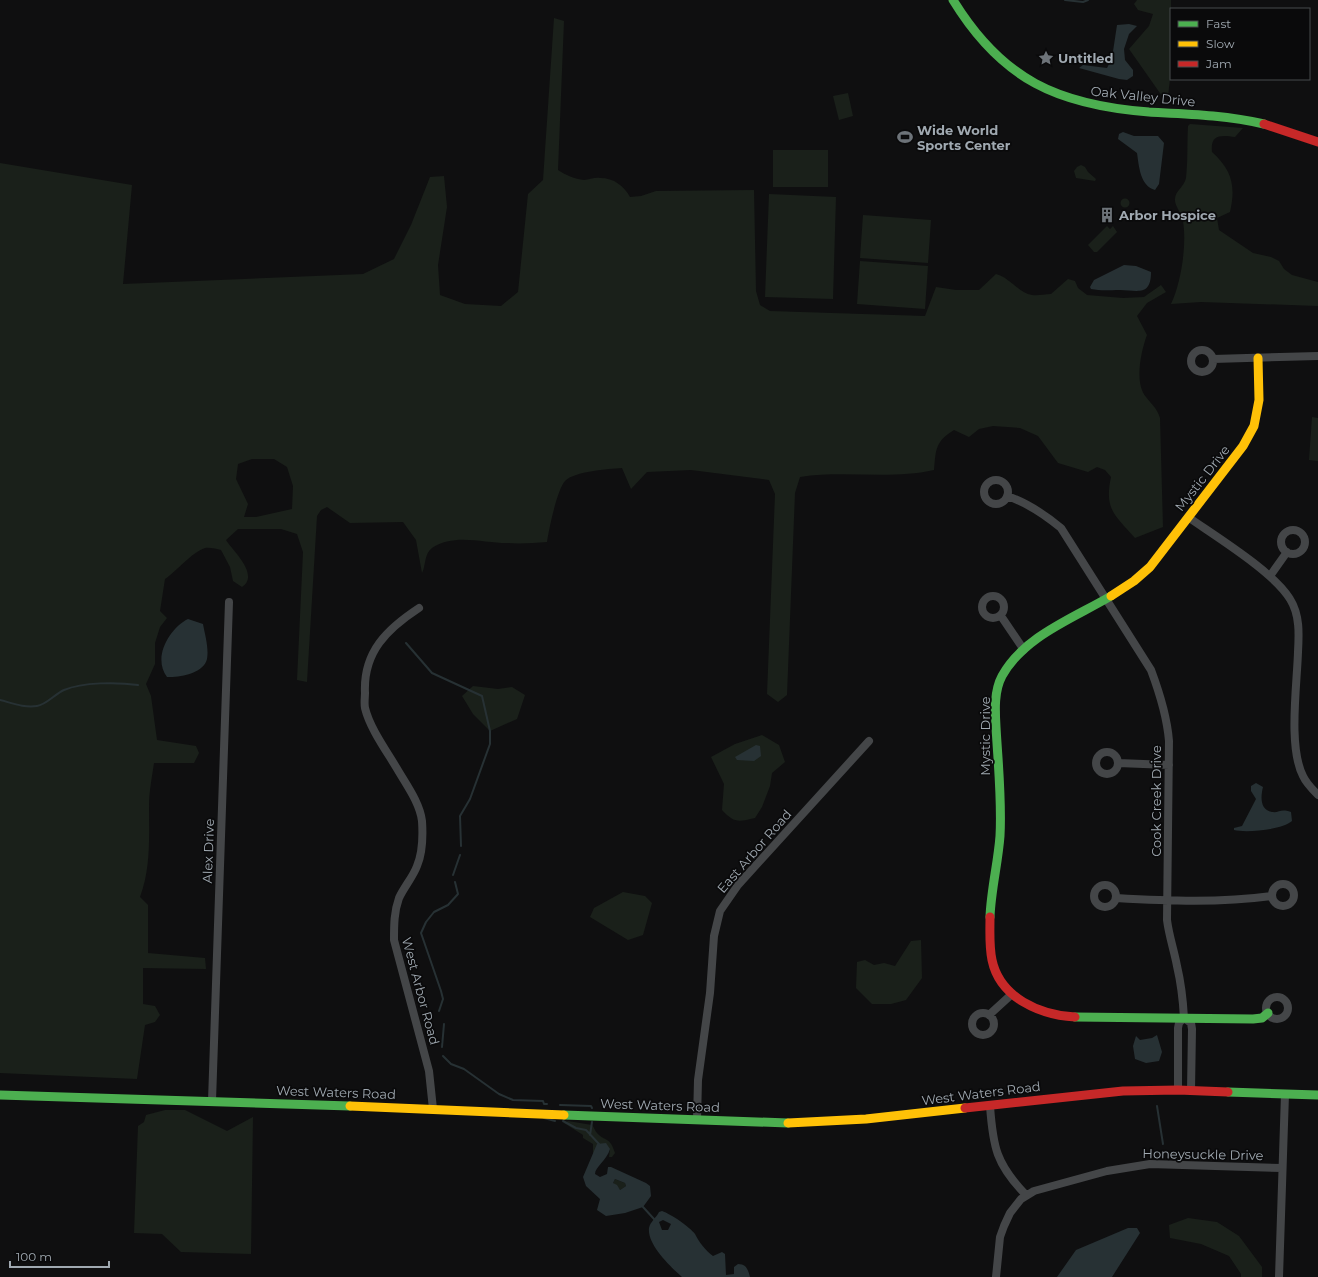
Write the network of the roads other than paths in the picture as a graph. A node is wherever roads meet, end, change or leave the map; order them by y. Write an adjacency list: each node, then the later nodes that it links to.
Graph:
1 (953, 0): 2 (street, Oak Valley Drive)
2 (1318, 142)
3 (1318, 356): 4 (street)
4 (1258, 358): 5 (street); 7 (street, Mystic Drive)
5 (1213, 359)
6 (1007, 496): 10 (street, Cook Creek Drive)
7 (1188, 517): 9 (street); 10 (street, Mystic Drive)
8 (1287, 552): 9 (street)
9 (1270, 576): 18 (street)
10 (1107, 598): 14 (street, Mystic Drive); 17 (street, Cook Creek Drive)
11 (228, 602): 31 (street, Alex Drive)
12 (419, 608): 33 (street, West Arbor Road)
13 (1000, 616): 14 (street)
14 (1024, 650): 22 (street, Mystic Drive)
15 (869, 741): 34 (street, East Arbor Road)
16 (1118, 763): 17 (street)
17 (1169, 765): 21 (street, Cook Creek Drive)
18 (1318, 795)
19 (1272, 896): 21 (street)
20 (1116, 898): 21 (street)
21 (1167, 901): 25 (street, Cook Creek Drive)
22 (1012, 994): 24 (street); 25 (street, Mystic Drive)
23 (1268, 1013): 25 (street, Mystic Drive)
24 (989, 1015)
25 (1184, 1018): 26 (street, Cook Creek Drive); 27 (street, Cook Creek Drive)
26 (1178, 1090): 27 (street, West Waters Road); 32 (street, West Waters Road)
27 (1191, 1090): 28 (street, West Waters Road)
28 (1285, 1094): 30 (street, West Waters Road); 35 (street)
29 (0, 1095): 31 (street, West Waters Road)
30 (1318, 1095)
31 (212, 1102): 33 (street, West Waters Road)
32 (990, 1106): 34 (street, West Waters Road); 36 (street)
33 (433, 1109): 34 (street, West Waters Road)
34 (697, 1120)
35 (1282, 1168): 36 (street, Honeysuckle Drive); 38 (street)
36 (1026, 1195): 37 (street, Honeysuckle Drive)
37 (996, 1277)
38 (1279, 1277)

